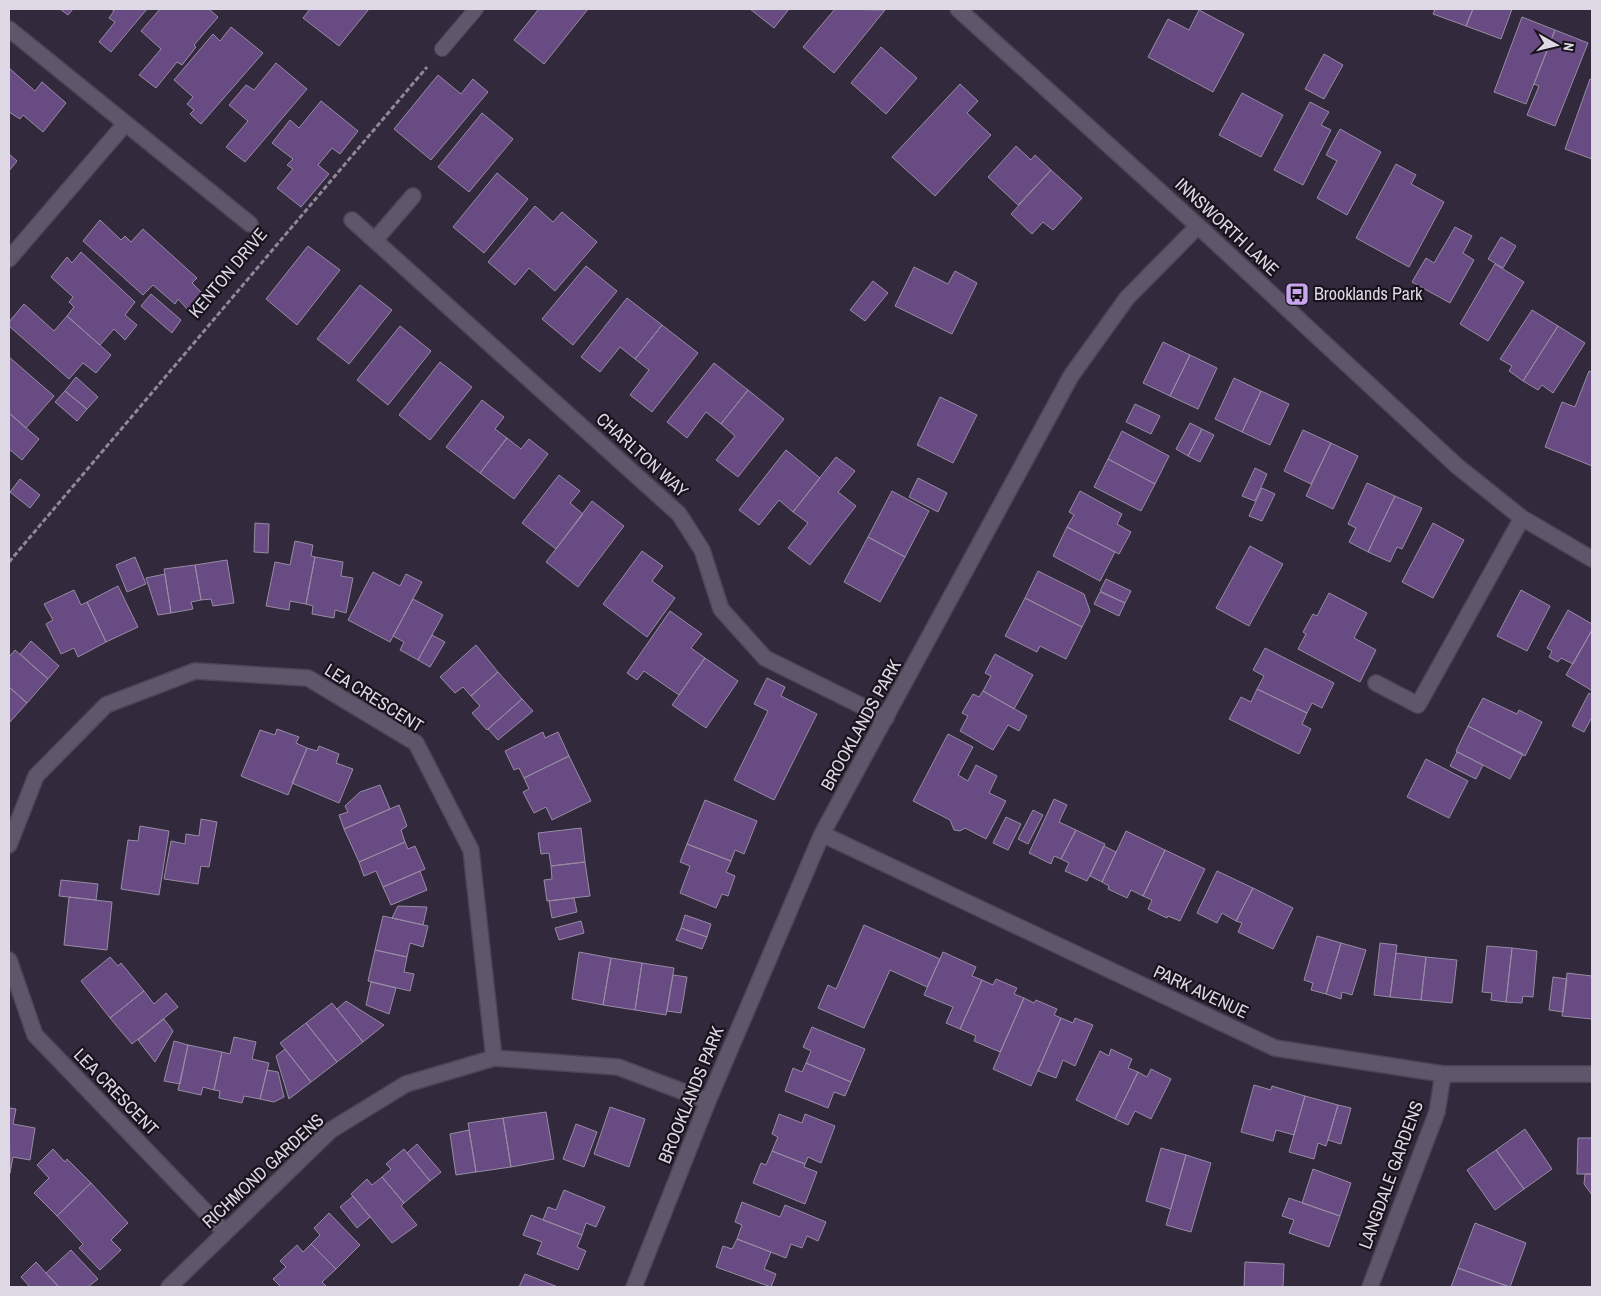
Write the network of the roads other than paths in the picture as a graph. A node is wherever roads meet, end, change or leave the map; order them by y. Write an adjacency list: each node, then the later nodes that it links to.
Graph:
1 (476, 9): 4 (lane)
2 (958, 9): 9 (street, INNSWORTH LANE)
3 (9, 29): 5 (street)
4 (442, 50)
5 (125, 124): 8 (street); 11 (street)
6 (413, 196): 10 (street)
7 (352, 220): 10 (street, CHARLTON WAY)
8 (250, 224)
9 (1198, 226): 12 (street, INNSWORTH LANE); 15 (street, BROOKLANDS PARK)
10 (375, 240): 15 (street, CHARLTON WAY)
11 (9, 259)
12 (1522, 518): 13 (street, INNSWORTH LANE); 14 (street)
13 (1592, 559)
14 (1376, 683)
15 (886, 718): 16 (street, BROOKLANDS PARK)
16 (822, 834): 20 (street, PARK AVENUE); 22 (street, BROOKLANDS PARK)
17 (9, 844): 19 (street, LEA CRESCENT)
18 (9, 960): 23 (street, LEA CRESCENT)
19 (494, 1058): 22 (street, RICHMOND GARDENS); 23 (street, RICHMOND GARDENS)
20 (1443, 1074): 21 (street, PARK AVENUE); 26 (street, LANGDALE GARDENS)
21 (1592, 1074)
22 (708, 1101): 25 (street, BROOKLANDS PARK)
23 (226, 1232): 24 (street, RICHMOND GARDENS)
24 (169, 1287)
25 (634, 1287)
26 (1370, 1287)

